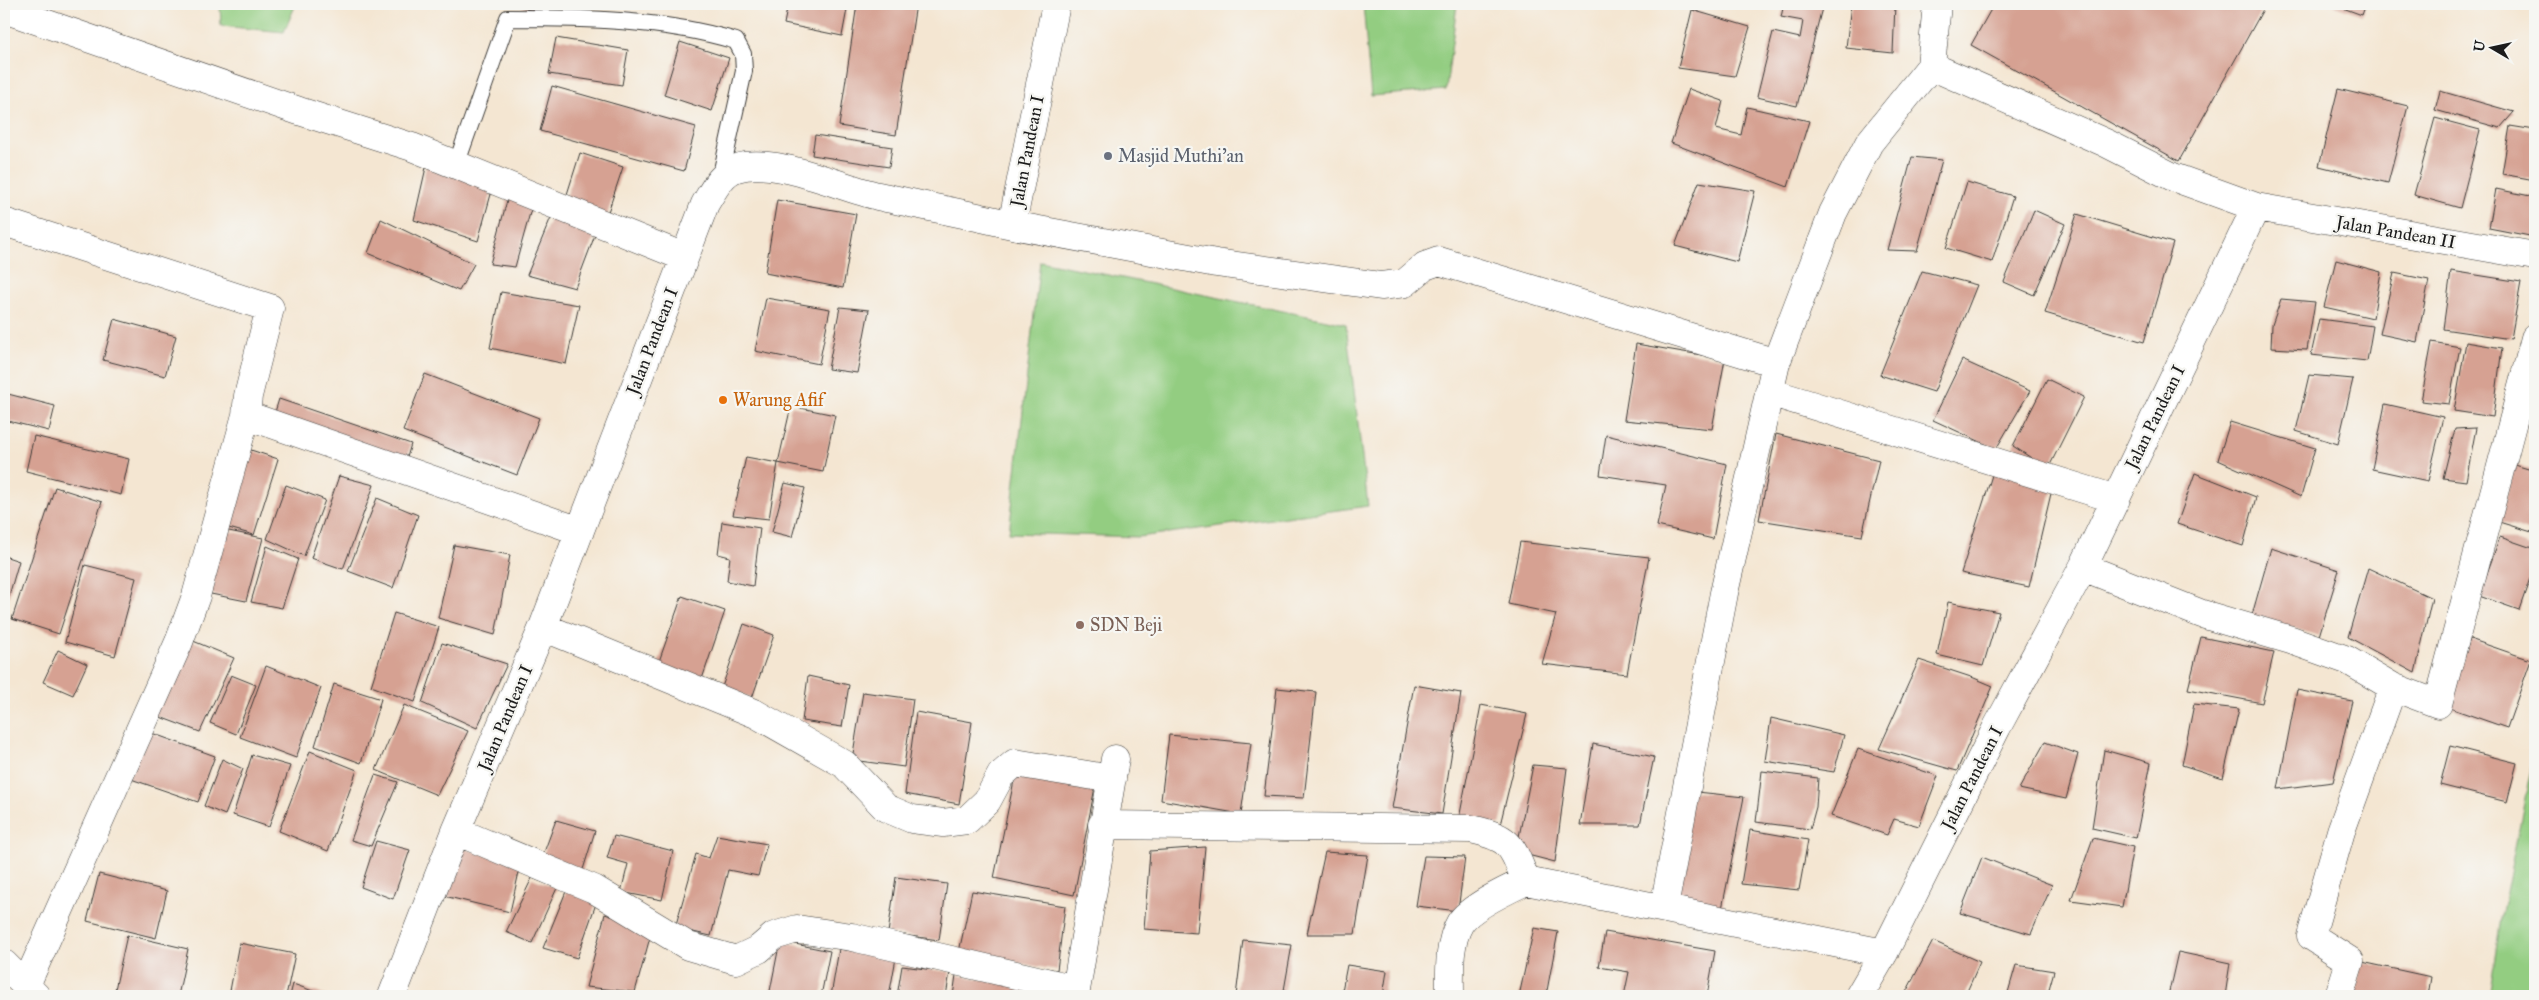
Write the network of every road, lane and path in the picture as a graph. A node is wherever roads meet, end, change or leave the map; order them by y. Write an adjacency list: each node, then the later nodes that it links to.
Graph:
1 (1056, 4): 9 (street, Jalan Pandean I)
2 (1938, 4): 4 (street)
3 (4, 9): 5 (street)
4 (1930, 66): 7 (street); 13 (street)
5 (456, 165): 6 (lane); 11 (street)
6 (720, 179): 9 (street, Jalan Pandean I); 11 (street, Jalan Pandean I)
7 (2256, 207): 10 (street, Jalan Pandean II); 16 (street, Jalan Pandean I)
8 (4, 222): 15 (street)
9 (1012, 225): 13 (street)
10 (2535, 256)
11 (684, 257): 17 (street, Jalan Pandean I)
12 (2535, 338): 20 (street)
13 (1776, 363): 14 (street)
14 (1769, 392): 16 (street); 24 (street)
15 (246, 415): 17 (street); 27 (street)
16 (2116, 499): 18 (street, Jalan Pandean I)
17 (580, 531): 19 (street, Jalan Pandean I)
18 (2083, 567): 20 (street); 25 (street, Jalan Pandean I)
19 (543, 627): 21 (street); 22 (street, Jalan Pandean I)
20 (2393, 687): 32 (street)
21 (1102, 825): 23 (street); 28 (street)
22 (456, 831): 28 (street); 29 (street, Jalan Pandean I)
23 (1526, 881): 24 (street); 30 (street)
24 (1664, 907): 25 (street)
25 (1884, 954): 31 (street, Jalan Pandean I)
26 (4, 964): 27 (street)
27 (31, 990)
28 (1076, 993)
29 (392, 996)
30 (1450, 996)
31 (1858, 996)
32 (2340, 996)

